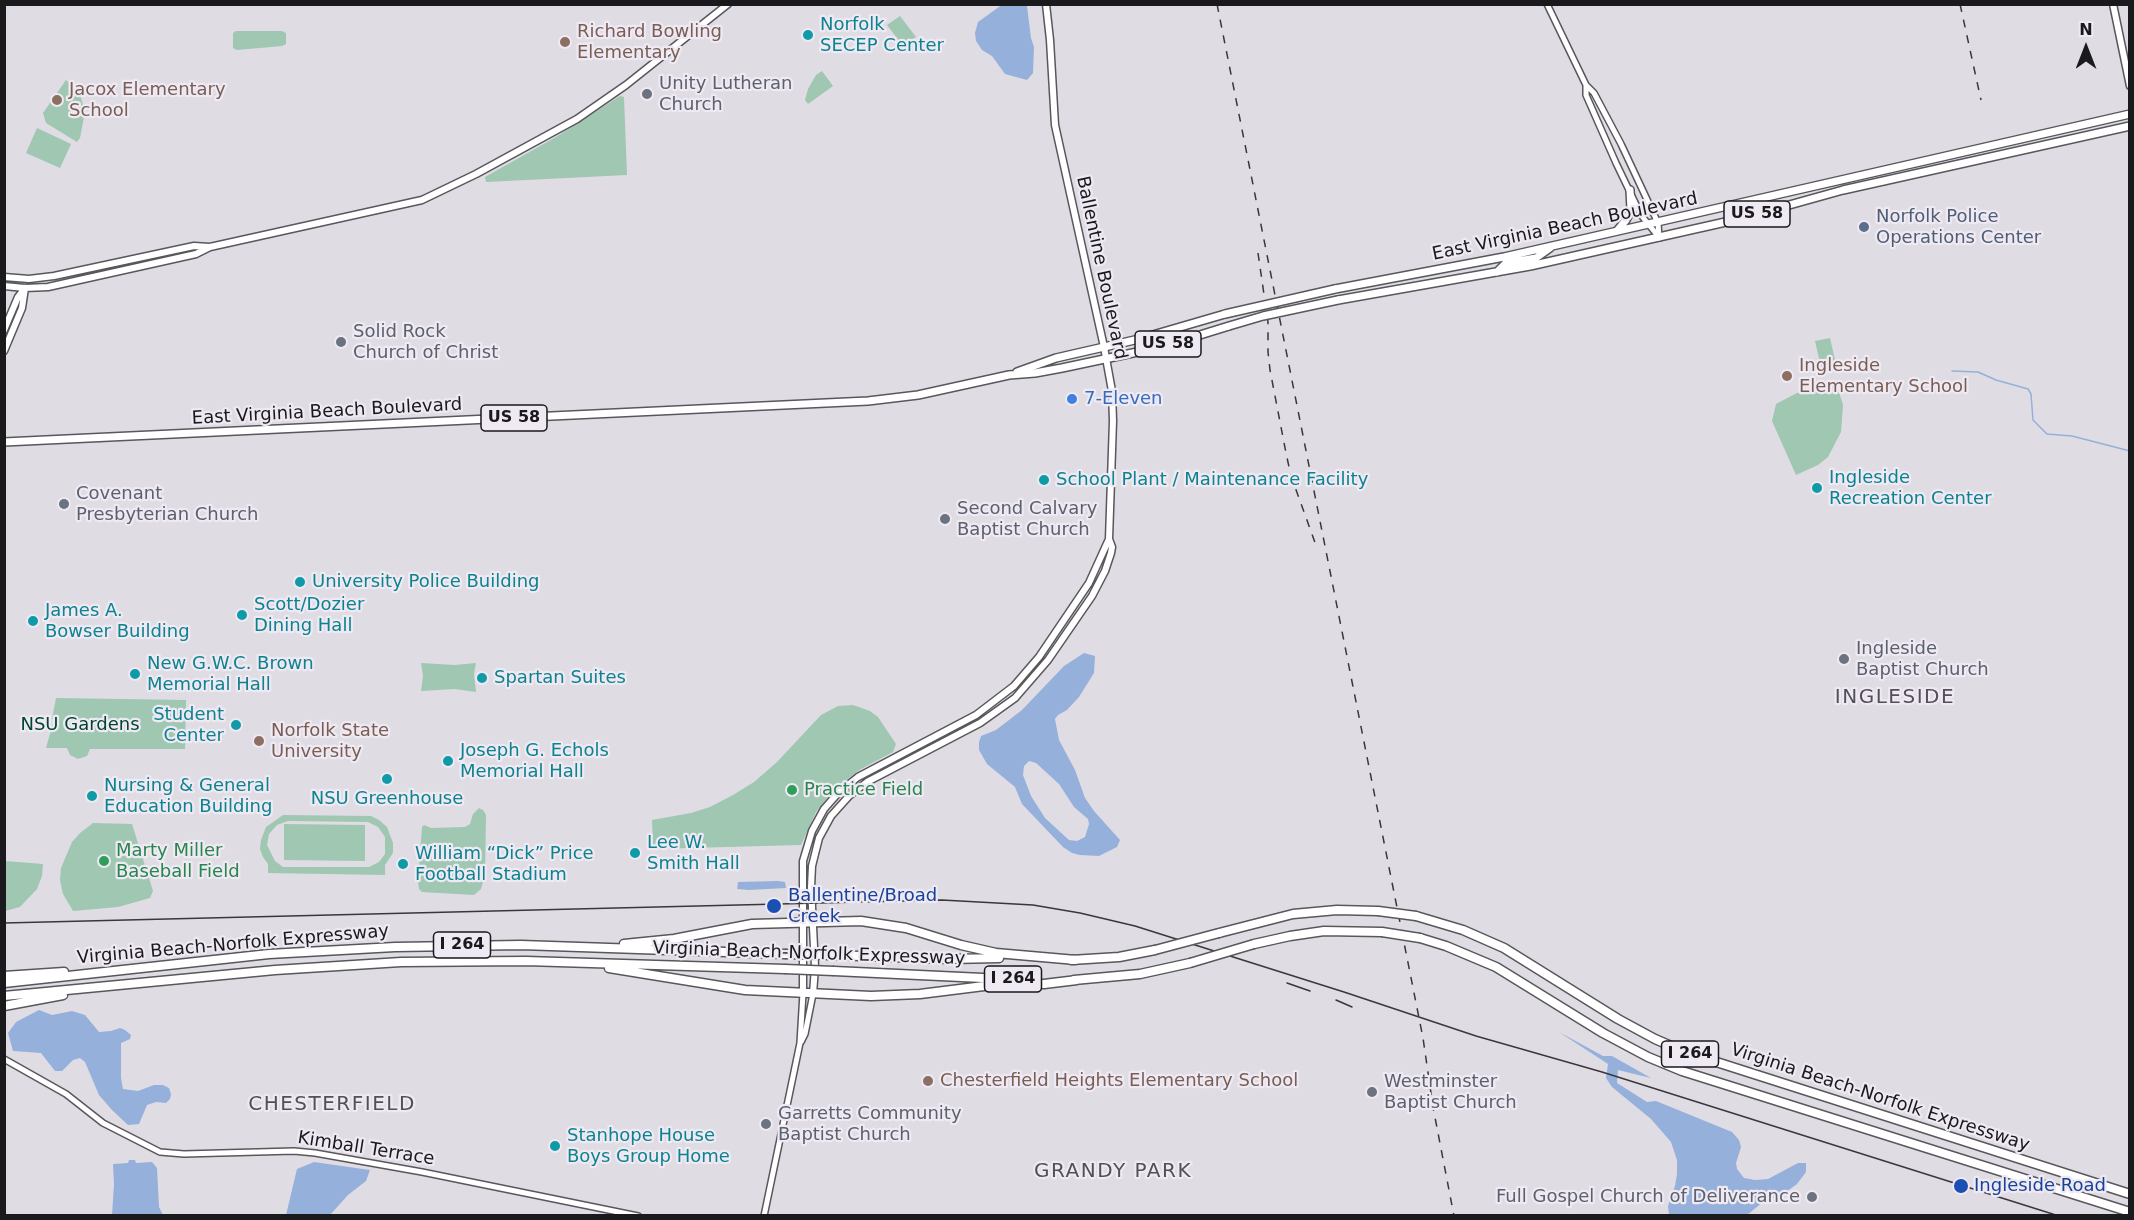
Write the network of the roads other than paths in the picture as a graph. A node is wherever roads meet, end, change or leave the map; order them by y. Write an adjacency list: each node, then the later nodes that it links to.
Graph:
1 (728, 4): 15 (main road)
2 (1046, 4): 23 (main road, Ballentine Boulevard)
3 (1547, 4): 5 (street)
4 (2114, 4): 6 (main road)
5 (1586, 85): 9 (street); 10 (street)
6 (2130, 86)
7 (2130, 114): 10 (main road, East Virginia Beach Boulevard / US 58)
8 (2130, 126): 13 (main road, East Virginia Beach Boulevard / US 58)
9 (1630, 190): 11 (street); 12 (main road)
10 (1658, 223): 11 (main road, East Virginia Beach Boulevard / US 58); 13 (street)
11 (1648, 225): 12 (main road, East Virginia Beach Boulevard / US 58); 13 (street)
12 (1616, 232): 14 (main road, East Virginia Beach Boulevard / US 58)
13 (1659, 237): 17 (main road, East Virginia Beach Boulevard / US 58)
14 (1552, 246): 16 (main road, East Virginia Beach Boulevard / US 58); 17 (main road)
15 (210, 247): 19 (main road); 21 (main road)
16 (1481, 262): 17 (main road); 23 (main road, East Virginia Beach Boulevard / US 58, bridge)
17 (1497, 272): 25 (main road, East Virginia Beach Boulevard / US 58, bridge)
18 (4, 277): 19 (main road)
19 (29, 279): 21 (main road)
20 (4, 286): 21 (main road)
21 (25, 288): 22 (main road); 24 (main road)
22 (4, 330)
23 (1104, 347): 25 (main road, Ballentine Boulevard); 26 (main road, East Virginia Beach Boulevard / US 58)
24 (4, 351)
25 (1106, 358): 26 (main road, East Virginia Beach Boulevard / US 58); 28 (main road, Ballentine Boulevard)
26 (1009, 375): 27 (main road, East Virginia Beach Boulevard / US 58)
27 (4, 442)
28 (1109, 539): 29 (main road, Ballentine Boulevard); 30 (main road, Ballentine Boulevard)
29 (813, 921): 30 (highway); 32 (highway); 40 (main road, Ballentine Boulevard)
30 (802, 922): 31 (highway); 39 (main road, Ballentine Boulevard)
31 (588, 947): 32 (highway, Virginia Beach-Norfolk Expressway / I 264, bridge); 34 (highway, Virginia Beach-Norfolk Expressway / I 264)
32 (1076, 960): 45 (highway, Virginia Beach-Norfolk Expressway / I 264, bridge)
33 (585, 962): 36 (highway, Virginia Beach-Norfolk Expressway / I 264, bridge); 38 (highway, Virginia Beach-Norfolk Expressway / I 264); 39 (highway)
34 (112, 971): 35 (highway); 37 (highway, Virginia Beach-Norfolk Expressway / I 264)
35 (4, 976)
36 (1077, 980): 40 (highway); 46 (highway, Virginia Beach-Norfolk Expressway / I 264, bridge)
37 (4, 983)
38 (98, 988): 41 (highway, Virginia Beach-Norfolk Expressway / I 264); 42 (highway)
39 (803, 993): 40 (highway); 43 (street, Ballentine Boulevard)
40 (813, 994): 43 (street, Ballentine Boulevard)
41 (4, 996)
42 (4, 1006)
43 (800, 1043): 48 (street, Ballentine Boulevard)
44 (4, 1059): 47 (street, Kimball Terrace)
45 (2130, 1194)
46 (2130, 1212)
47 (638, 1215)
48 (764, 1215)

